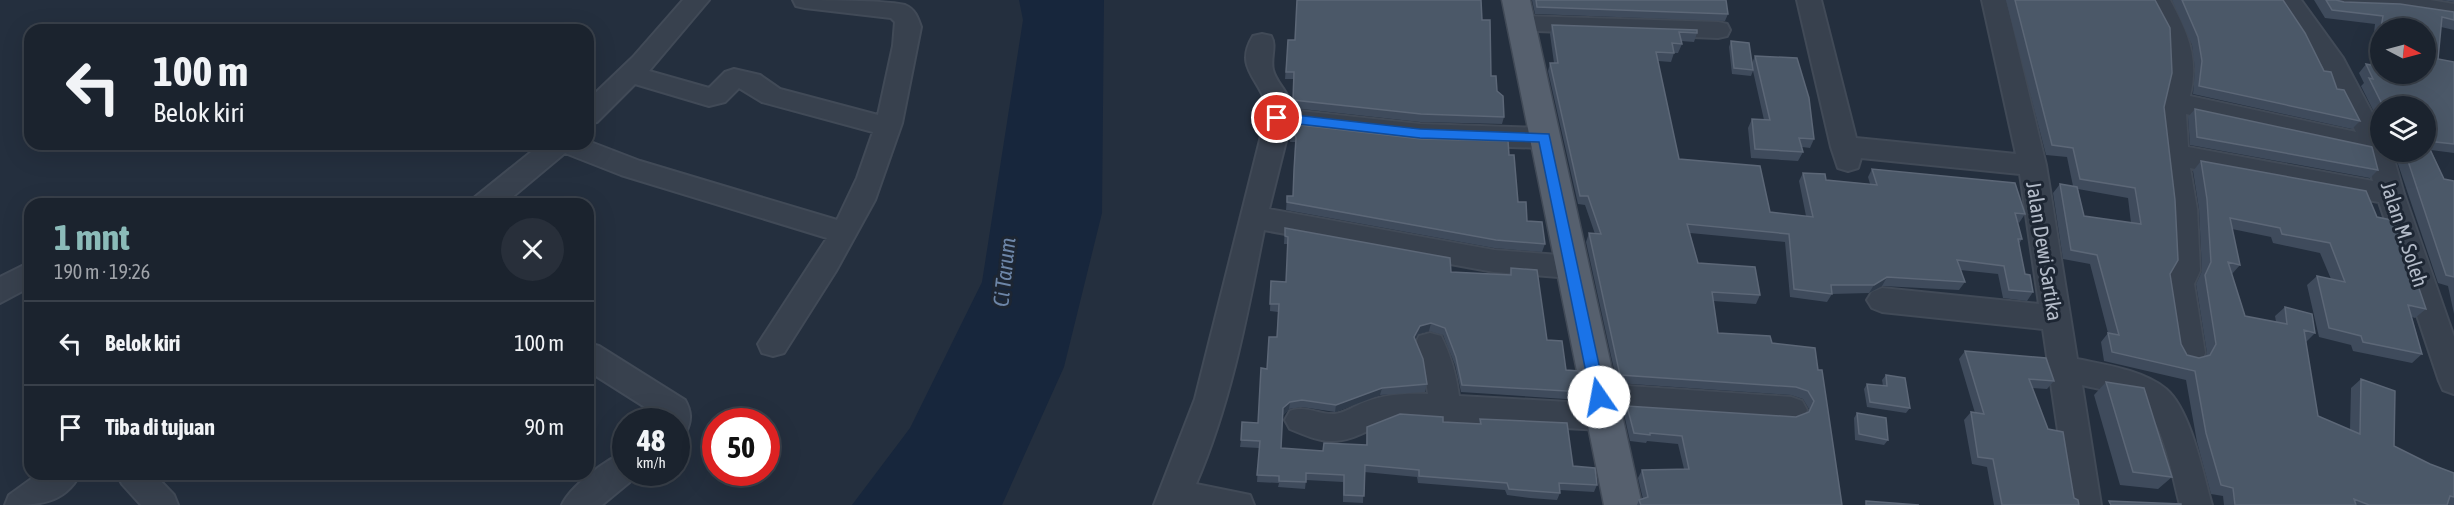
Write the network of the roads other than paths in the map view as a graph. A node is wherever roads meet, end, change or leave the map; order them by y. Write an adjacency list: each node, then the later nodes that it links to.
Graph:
1 (697, 0): 12 (street)
2 (805, 0): 16 (street)
3 (1809, 0): 24 (street)
4 (1994, 0): 24 (street, Jalan Dewi Sartika)
5 (2158, 0): 13 (street)
6 (2288, 0): 17 (street, Jalan M. Soleh)
7 (2338, 0): 9 (street)
8 (1518, 12): 10 (street); 18 (main road)
9 (2451, 12)
10 (1718, 30)
11 (1262, 42): 15 (street)
12 (630, 74): 14 (street); 16 (street)
13 (2174, 102): 19 (street); 22 (street)
14 (594, 109)
15 (1277, 118): 18 (street); 27 (street)
16 (888, 126): 28 (street)
17 (2370, 133)
18 (1544, 138): 29 (main road)
19 (2370, 144)
20 (552, 150): 26 (street)
21 (585, 150): 28 (street)
22 (2175, 155): 25 (street); 36 (street)
23 (2381, 162): 25 (street, Jalan M. Soleh)
24 (2032, 165): 33 (street, Jalan Dewi Sartika)
25 (2390, 194): 39 (street, Jalan M. Soleh)
26 (492, 198)
27 (1253, 217): 29 (street); 48 (street)
28 (843, 231): 34 (street)
29 (1571, 267): 40 (main road)
30 (24, 277): 31 (street)
31 (0, 291)
32 (1882, 300): 33 (street)
33 (2055, 318): 38 (street, Jalan Dewi Sartika)
34 (773, 344)
35 (1430, 345): 42 (street)
36 (2190, 354)
37 (594, 359): 41 (street)
38 (2063, 368): 54 (street, Jalan Dewi Sartika); 55 (street)
39 (2454, 381)
40 (1600, 407): 42 (street); 43 (street); 53 (main road)
41 (672, 408)
42 (1446, 409): 44 (street)
43 (1791, 411)
44 (1301, 420)
45 (612, 477): 51 (street)
46 (56, 480): 49 (street)
47 (139, 480): 50 (street)
48 (1172, 500): 52 (street)
49 (23, 504)
50 (162, 505)
51 (578, 505)
52 (1238, 505)
53 (1623, 505)
54 (2085, 505)
55 (2196, 505)

